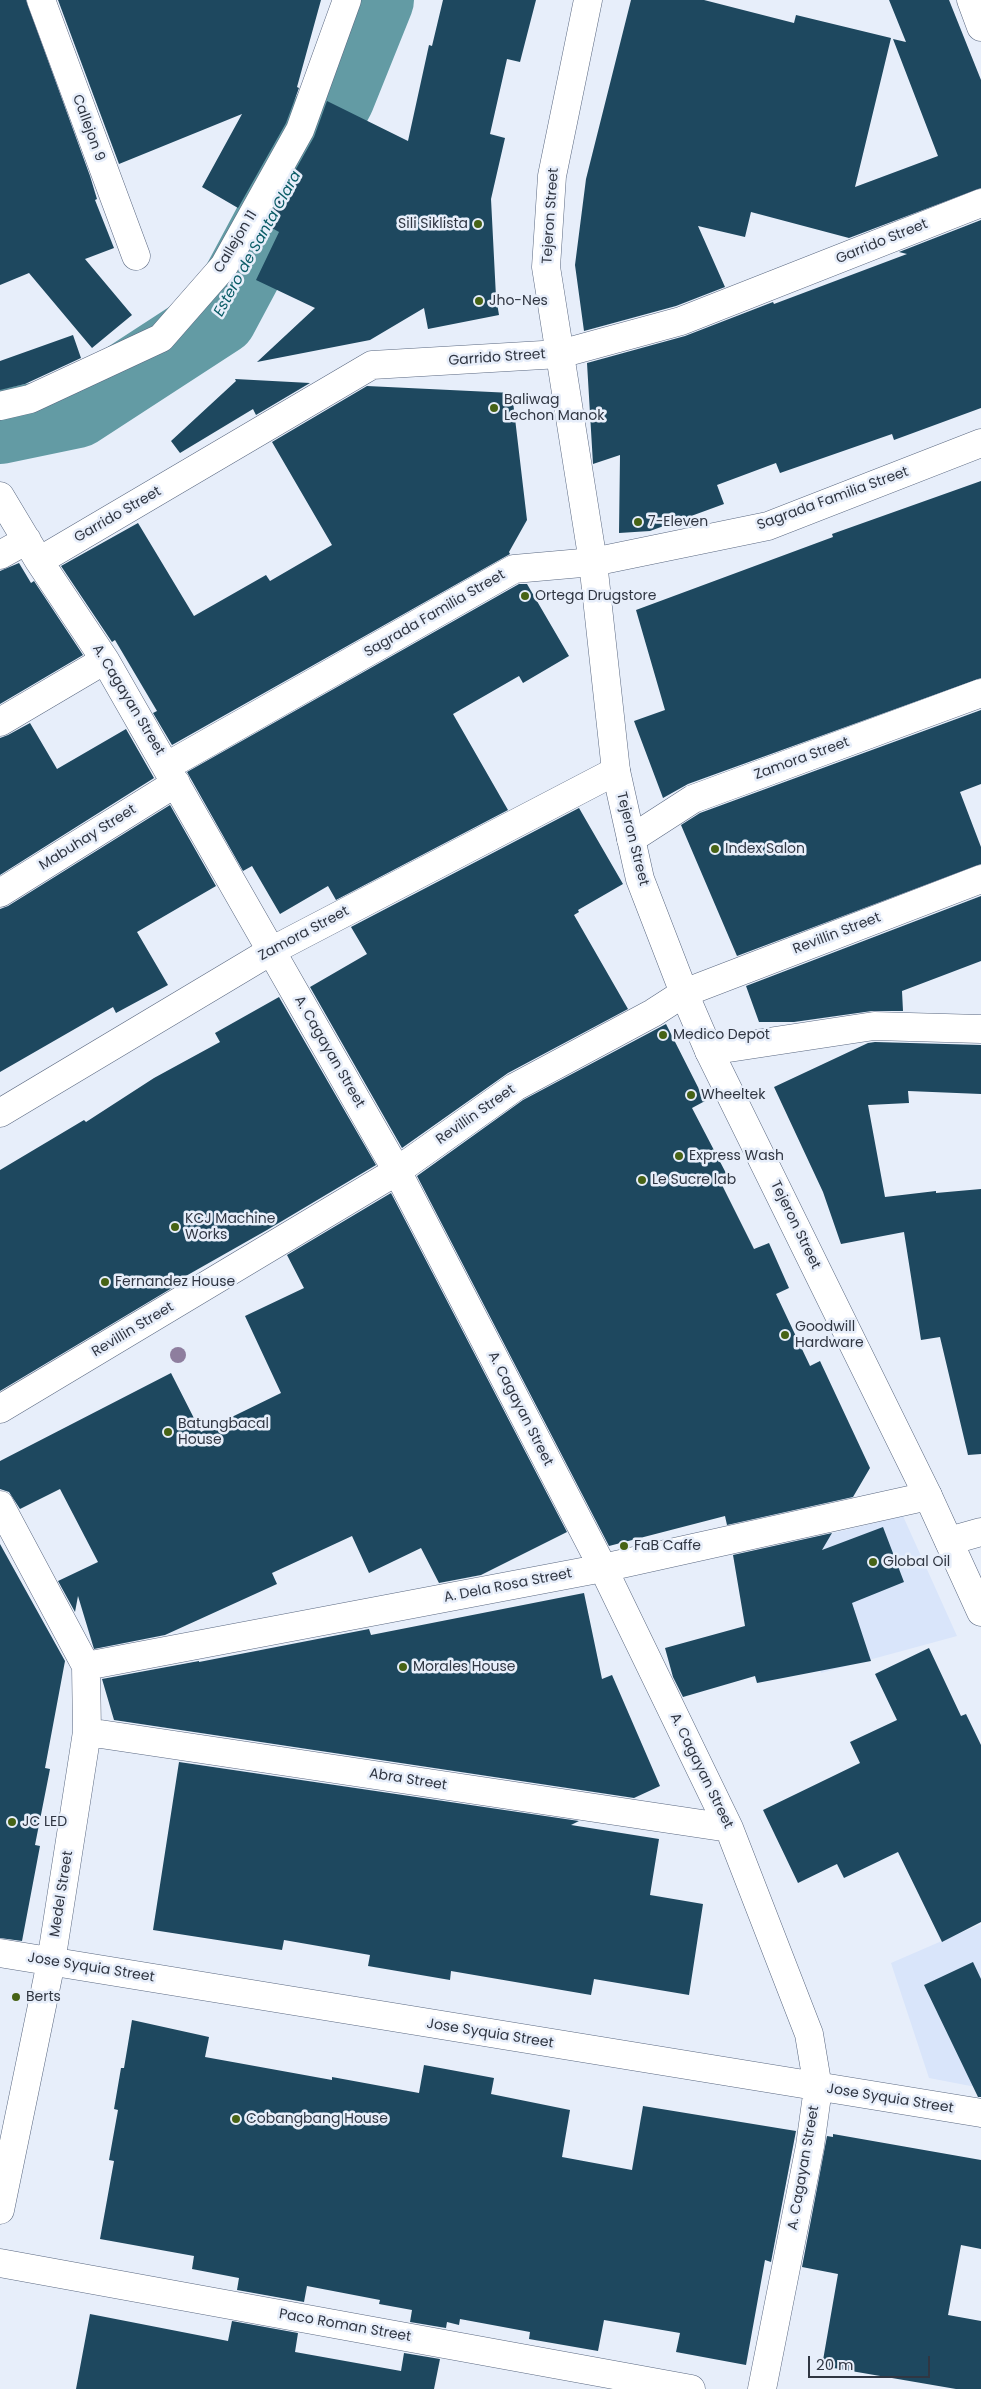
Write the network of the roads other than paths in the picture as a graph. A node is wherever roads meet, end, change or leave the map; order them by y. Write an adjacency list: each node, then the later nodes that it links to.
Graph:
1 (41, 0): 7 (street, Callejon 9)
2 (347, 0): 9 (street, Callejon 11)
3 (588, 0): 8 (street, Tejeron Street)
4 (970, 0): 5 (street)
5 (981, 27)
6 (981, 203): 8 (street, Garrido Street)
7 (136, 256)
8 (560, 354): 12 (street, Garrido Street); 14 (street, Tejeron Street)
9 (0, 406)
10 (981, 444): 14 (street, Sagrada Familia Street)
11 (0, 496): 12 (street, A. Cagayan Street)
12 (33, 550): 13 (street, Garrido Street); 15 (street, A. Cagayan Street)
13 (0, 555)
14 (592, 562): 18 (street, Tejeron Street); 19 (street, Sagrada Familia Street)
15 (105, 660): 17 (street); 19 (street, A. Cagayan Street)
16 (981, 693): 20 (street, Zamora Street)
17 (0, 722)
18 (616, 771): 20 (street, Tejeron Street); 23 (street, Zamora Street)
19 (172, 774): 22 (street, Mabuhay Street); 23 (street, A. Cagayan Street)
20 (630, 839): 24 (street, Tejeron Street)
21 (981, 879): 24 (street, Revillin Street)
22 (0, 893)
23 (271, 951): 27 (street, Zamora Street); 28 (street, A. Cagayan Street)
24 (684, 993): 26 (street, Tejeron Street); 28 (street, Revillin Street)
25 (981, 1029): 26 (street)
26 (709, 1051): 30 (street, Tejeron Street)
27 (0, 1113)
28 (397, 1171): 29 (street, Revillin Street); 34 (street, A. Cagayan Street)
29 (0, 1409)
30 (928, 1496): 33 (street, Tejeron Street); 34 (street, A. Dela Rosa Street)
31 (0, 1505): 36 (street, Medel Street)
32 (981, 1532): 33 (street)
33 (949, 1541): 35 (street, Tejeron Street)
34 (603, 1568): 36 (street, A. Dela Rosa Street); 38 (street, A. Cagayan Street)
35 (981, 1612)
36 (86, 1666): 37 (street, Medel Street)
37 (87, 1732): 38 (street, Abra Street); 40 (street, Medel Street)
38 (729, 1828): 41 (street, A. Cagayan Street)
39 (0, 1953): 40 (street, Jose Syquia Street)
40 (52, 1962): 41 (street, Jose Syquia Street); 43 (street, Medel Street)
41 (818, 2088): 42 (street, Jose Syquia Street); 46 (street, A. Cagayan Street)
42 (981, 2113)
43 (0, 2210)
44 (0, 2263): 45 (street, Paco Roman Street)
45 (691, 2389)
46 (762, 2389)

